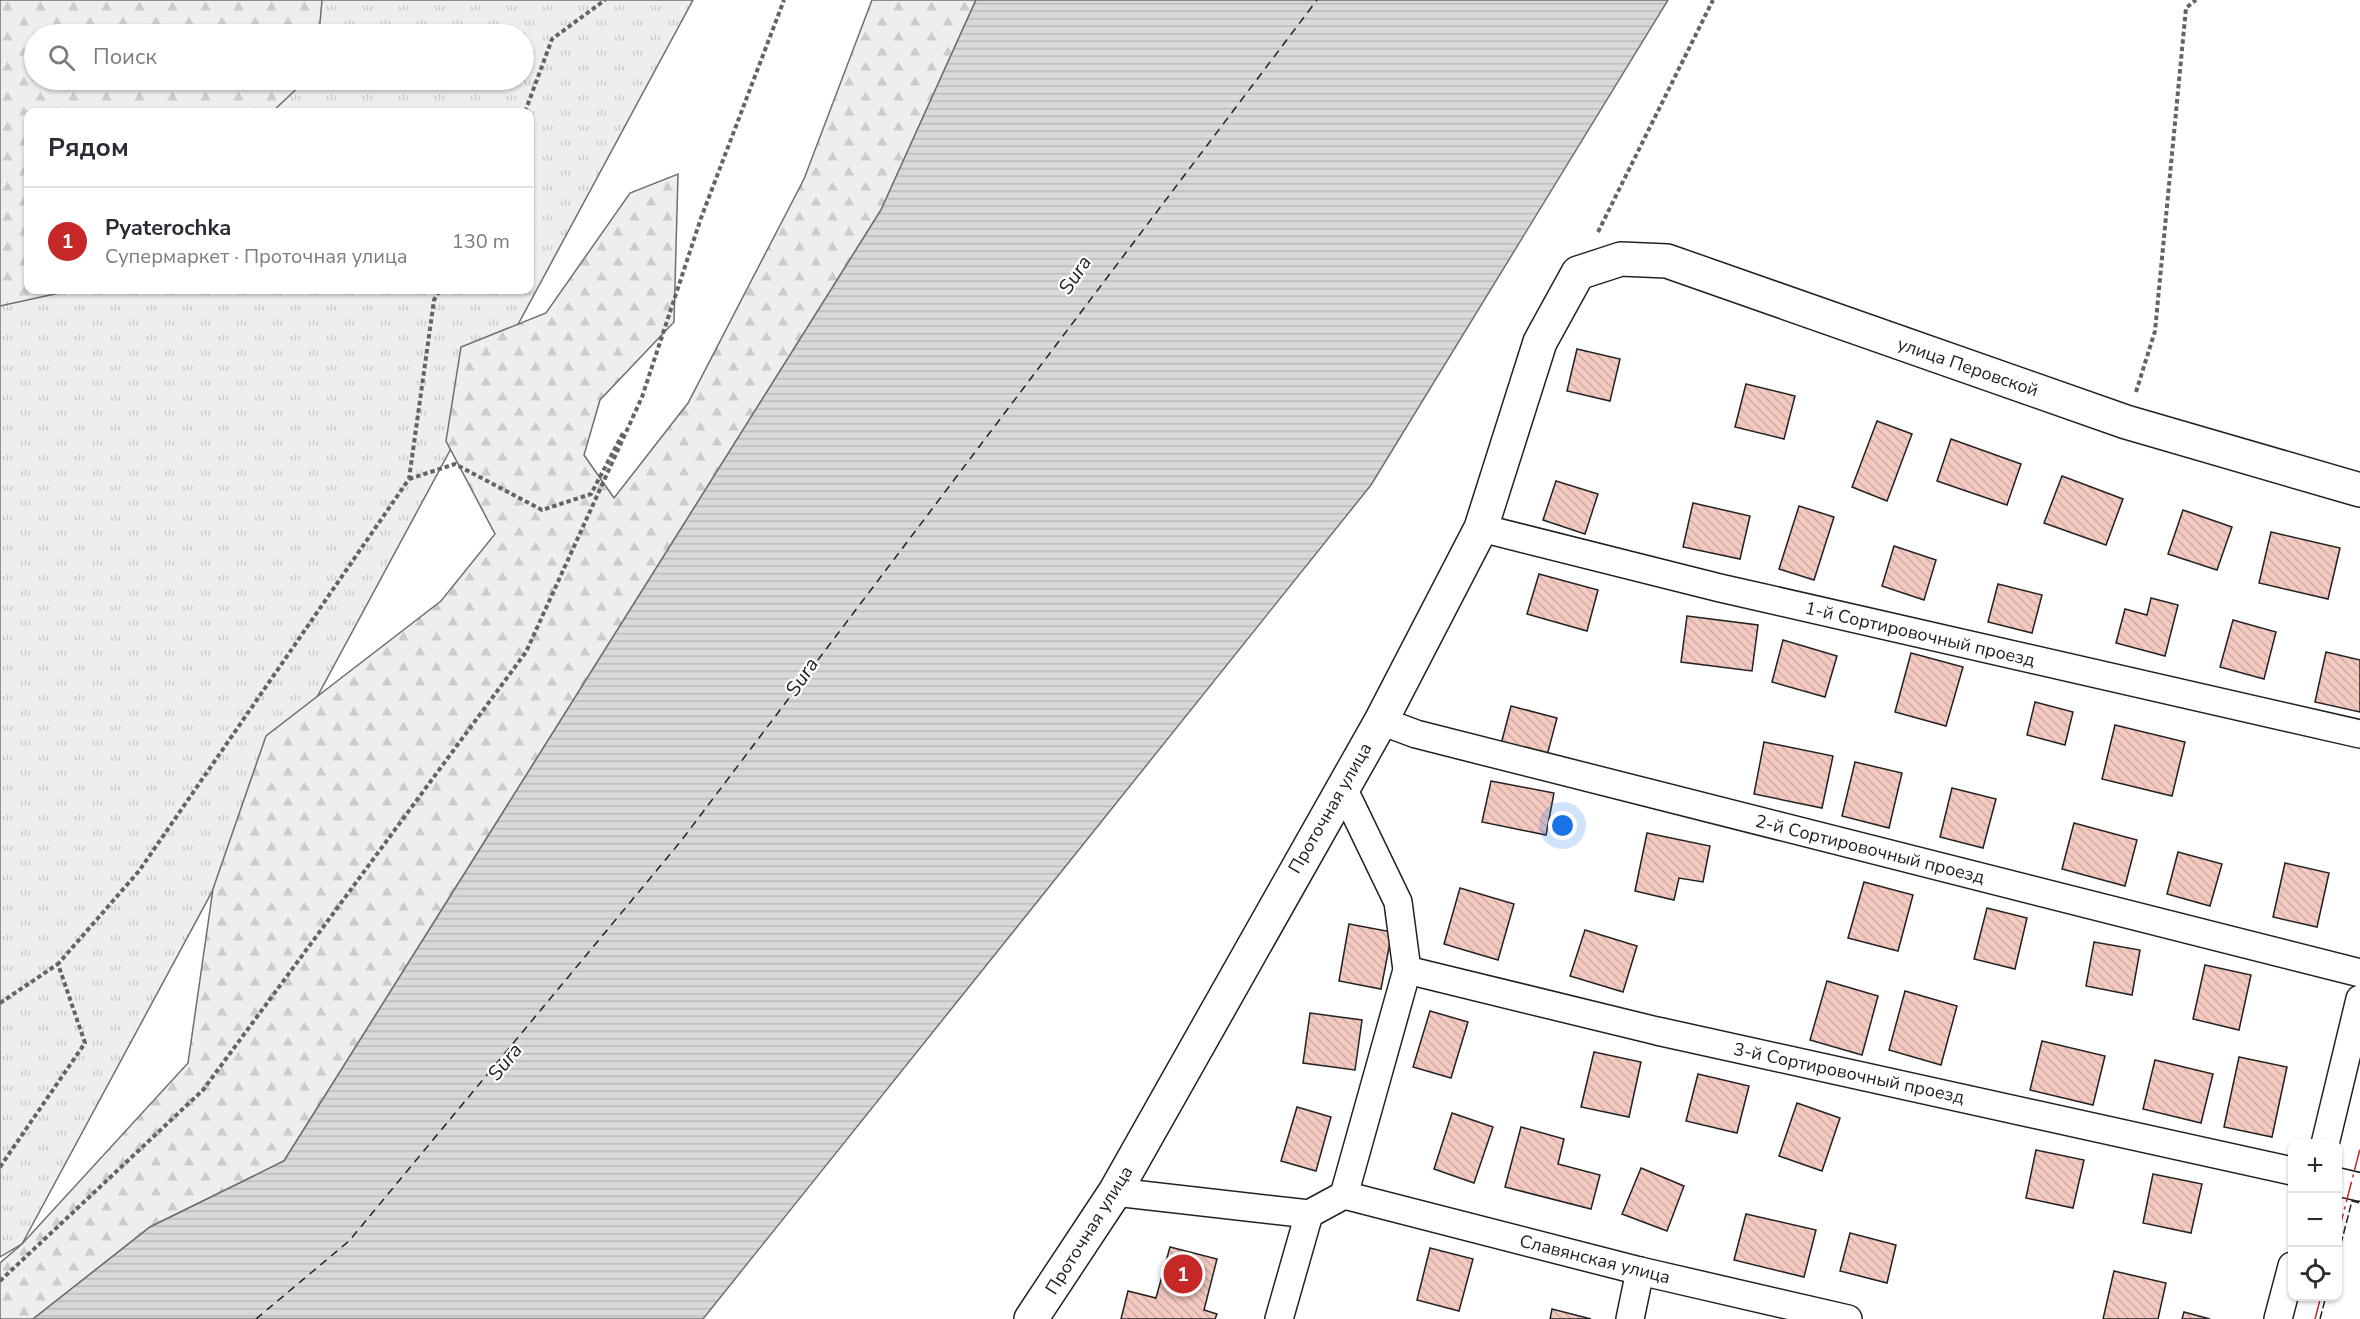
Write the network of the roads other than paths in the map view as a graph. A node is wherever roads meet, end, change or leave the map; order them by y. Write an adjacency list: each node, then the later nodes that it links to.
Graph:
1 (1578, 273): 2 (main road, улица Перовской); 3 (main road, Проточная улица)
2 (2360, 490)
3 (1480, 528): 4 (main road, Проточная улица); 5 (street, 1-й Сортировочный проезд)
4 (1381, 721): 6 (main road, Проточная улица); 8 (street, 2-й Сортировочный проезд)
5 (2360, 734)
6 (1342, 786): 7 (street); 14 (main road, Проточная улица)
7 (1407, 970): 11 (street, 3-й Сортировочный проезд); 15 (street)
8 (2360, 973)
9 (2360, 999): 10 (street)
10 (2326, 1139)
11 (2288, 1170)
12 (2342, 1183): 13 (street)
13 (2360, 1187)
14 (1115, 1192): 16 (street); 19 (main road, Проточная улица)
15 (1344, 1196): 16 (street); 17 (street, Славянская улица)
16 (1309, 1214): 20 (street)
17 (1640, 1271): 21 (street); 22 (street, Славянская улица)
18 (2288, 1281): 23 (street)
19 (1031, 1319)
20 (1280, 1319)
21 (1630, 1319)
22 (1848, 1319)
23 (2278, 1319)

